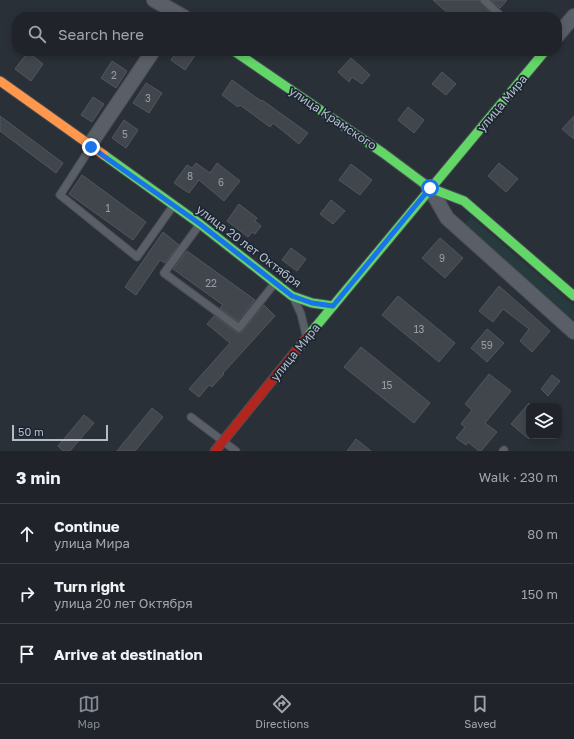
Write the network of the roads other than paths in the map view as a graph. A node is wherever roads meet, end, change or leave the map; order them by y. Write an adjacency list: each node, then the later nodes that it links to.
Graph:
1 (154, 0): 3 (street)
2 (484, 0): 4 (lane)
3 (173, 12)
4 (497, 12)
5 (574, 16): 6 (street)
6 (562, 30)
7 (150, 56): 11 (street)
8 (241, 56): 12 (street, улица Крамского)
9 (538, 56): 12 (street, улица Мира)
10 (0, 81): 11 (street, улица 20 лет Октября)
11 (90, 146): 13 (street, улица 20 лет Октября); 13 (lane)
12 (430, 188): 17 (street, улица Крамского); 18 (street, улица Мира); 19 (street, улица Крамского)
13 (174, 205): 14 (street, улица 20 лет Октября)
14 (200, 224): 15 (street, улица 20 лет Октября); 15 (lane)
15 (276, 282): 16 (street, улица 20 лет Октября)
16 (292, 296): 18 (street, улица 20 лет Октября); 20 (lane)
17 (574, 296)
18 (333, 306): 20 (street, улица Мира)
19 (574, 332)
20 (307, 337): 22 (street, улица Мира)
21 (191, 417): 22 (lane)
22 (223, 441): 23 (street, улица Мира); 24 (lane)
23 (215, 451)
24 (236, 451)

